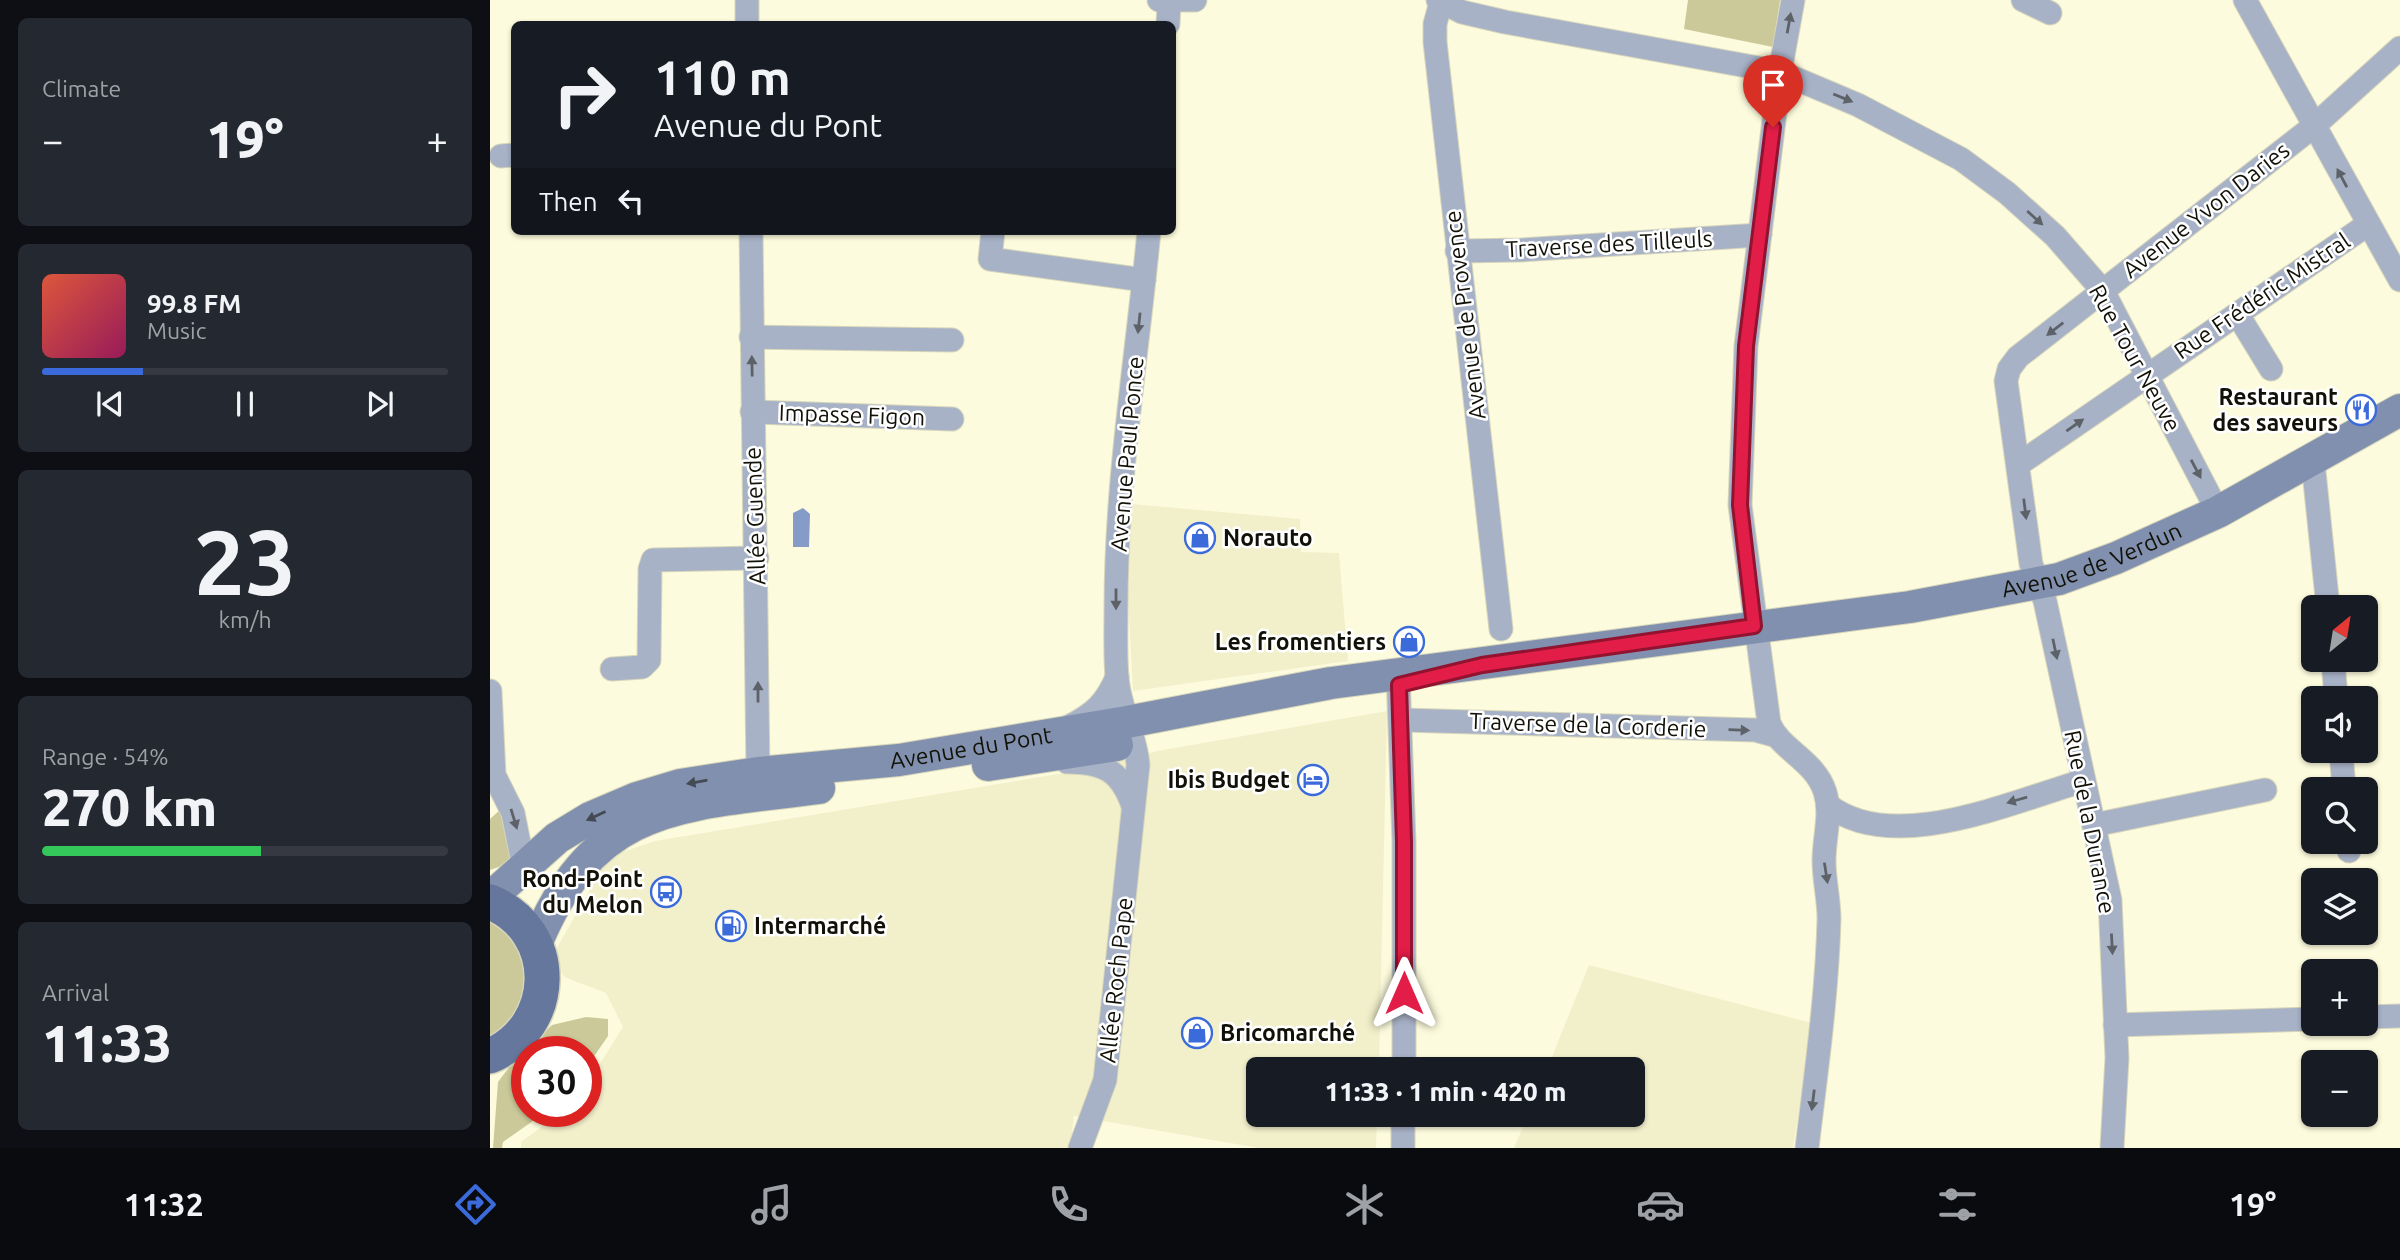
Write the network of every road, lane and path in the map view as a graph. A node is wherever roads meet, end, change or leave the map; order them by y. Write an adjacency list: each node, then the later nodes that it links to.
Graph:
1 (747, 0): 9 (street)
2 (1195, 0): 7 (street)
3 (1793, 0): 11 (street, one-way to 3)
4 (2023, 0): 8 (street)
5 (2245, 0): 12 (street)
6 (1439, 1): 11 (street, Rue Tour Neuve); 18 (street, Avenue de Provence)
7 (1166, 9)
8 (2050, 13)
9 (747, 21)
10 (2400, 48): 12 (street, Avenue Yvon Daries)
11 (1780, 72): 17 (street); 21 (street, Rue Tour Neuve, one-way to 21)
12 (2314, 126): 13 (street, one-way to 12); 21 (street, Avenue Yvon Daries)
13 (2367, 225): 20 (street); 22 (street, Rue Frédéric Mistral)
14 (751, 235): 23 (street, Allée Guende)
15 (993, 235): 19 (street)
16 (1149, 235): 19 (street, Avenue Paul Ponce)
17 (1760, 235): 18 (street, Traverse des Tilleuls); 37 (street)
18 (1457, 251): 38 (street, Avenue de Provence)
19 (1144, 280): 40 (street, Avenue Paul Ponce, one-way to 40)
20 (2400, 280)
21 (2103, 291): 25 (street, Avenue Yvon Daries, one-way to 25); 27 (street, Rue Tour Neuve)
22 (2238, 314): 26 (street); 27 (street, Rue Frédéric Mistral)
23 (751, 337): 24 (street); 29 (street, Allée Guende, one-way to 23)
24 (952, 340)
25 (2009, 369): 32 (street, Rue de la Durance)
26 (2271, 369)
27 (2147, 375): 32 (street, Rue Frédéric Mistral, one-way to 27); 33 (street, Rue Tour Neuve, one-way to 33)
28 (2400, 410): 31 (main road, Avenue de Verdun)
29 (752, 412): 30 (street, Impasse Figon); 34 (street, Allée Guende)
30 (952, 419)
31 (2313, 462): 33 (main road, Avenue de Verdun); 36 (street)
32 (2019, 464): 35 (street, Rue de la Durance, one-way to 35)
33 (2218, 512): 35 (main road, Avenue de Verdun)
34 (757, 558): 39 (street); 49 (street, Allée Guende, one-way to 34)
35 (2039, 583): 37 (main road, Avenue de Verdun); 50 (street, Rue de la Durance, one-way to 50)
36 (2327, 595)
37 (1754, 626): 41 (main road, Avenue du Pont); 46 (street)
38 (1501, 629)
39 (612, 669)
40 (1117, 677): 44 (street, Avenue Paul Ponce); 45 (street, Avenue Paul Ponce)
41 (1399, 679): 43 (street); 45 (main road, Avenue du Pont)
42 (490, 691): 48 (street)
43 (1402, 720): 46 (street, Traverse de la Corderie, one-way to 46); 62 (street)
44 (1058, 732): 45 (main road, Avenue du Pont); 49 (main road, Avenue du Pont)
45 (1130, 732): 47 (main road, Avenue du Pont); 53 (street, Allée Roch Pape)
46 (1773, 735): 52 (street)
47 (1015, 761): 49 (main road, Avenue du Pont); 53 (street)
48 (492, 776): 55 (street, one-way to 55)
49 (754, 777): 55 (main road, Avenue du Pont, one-way to 55); 57 (main road, Avenue du Pont)
50 (2083, 780): 52 (street, one-way to 52); 54 (street, Rue de la Durance)
51 (2265, 790): 54 (street)
52 (1828, 806): 67 (street, one-way to 67)
53 (1133, 808): 65 (street, Allée Roch Pape)
54 (2094, 825): 61 (street, Rue de la Durance, one-way to 61)
55 (524, 867): 56 (main road, Avenue du Pont)
56 (490, 900): 57 (main road)
57 (536, 944): 63 (main road)
58 (2400, 1016): 59 (street)
59 (2378, 1017)
60 (2301, 1019): 61 (street)
61 (2115, 1025): 68 (street, Rue de la Durance)
62 (1404, 1057)
63 (491, 1058)
64 (1403, 1127): 66 (street)
65 (1080, 1148)
66 (1403, 1148)
67 (1807, 1148)
68 (2112, 1148)

